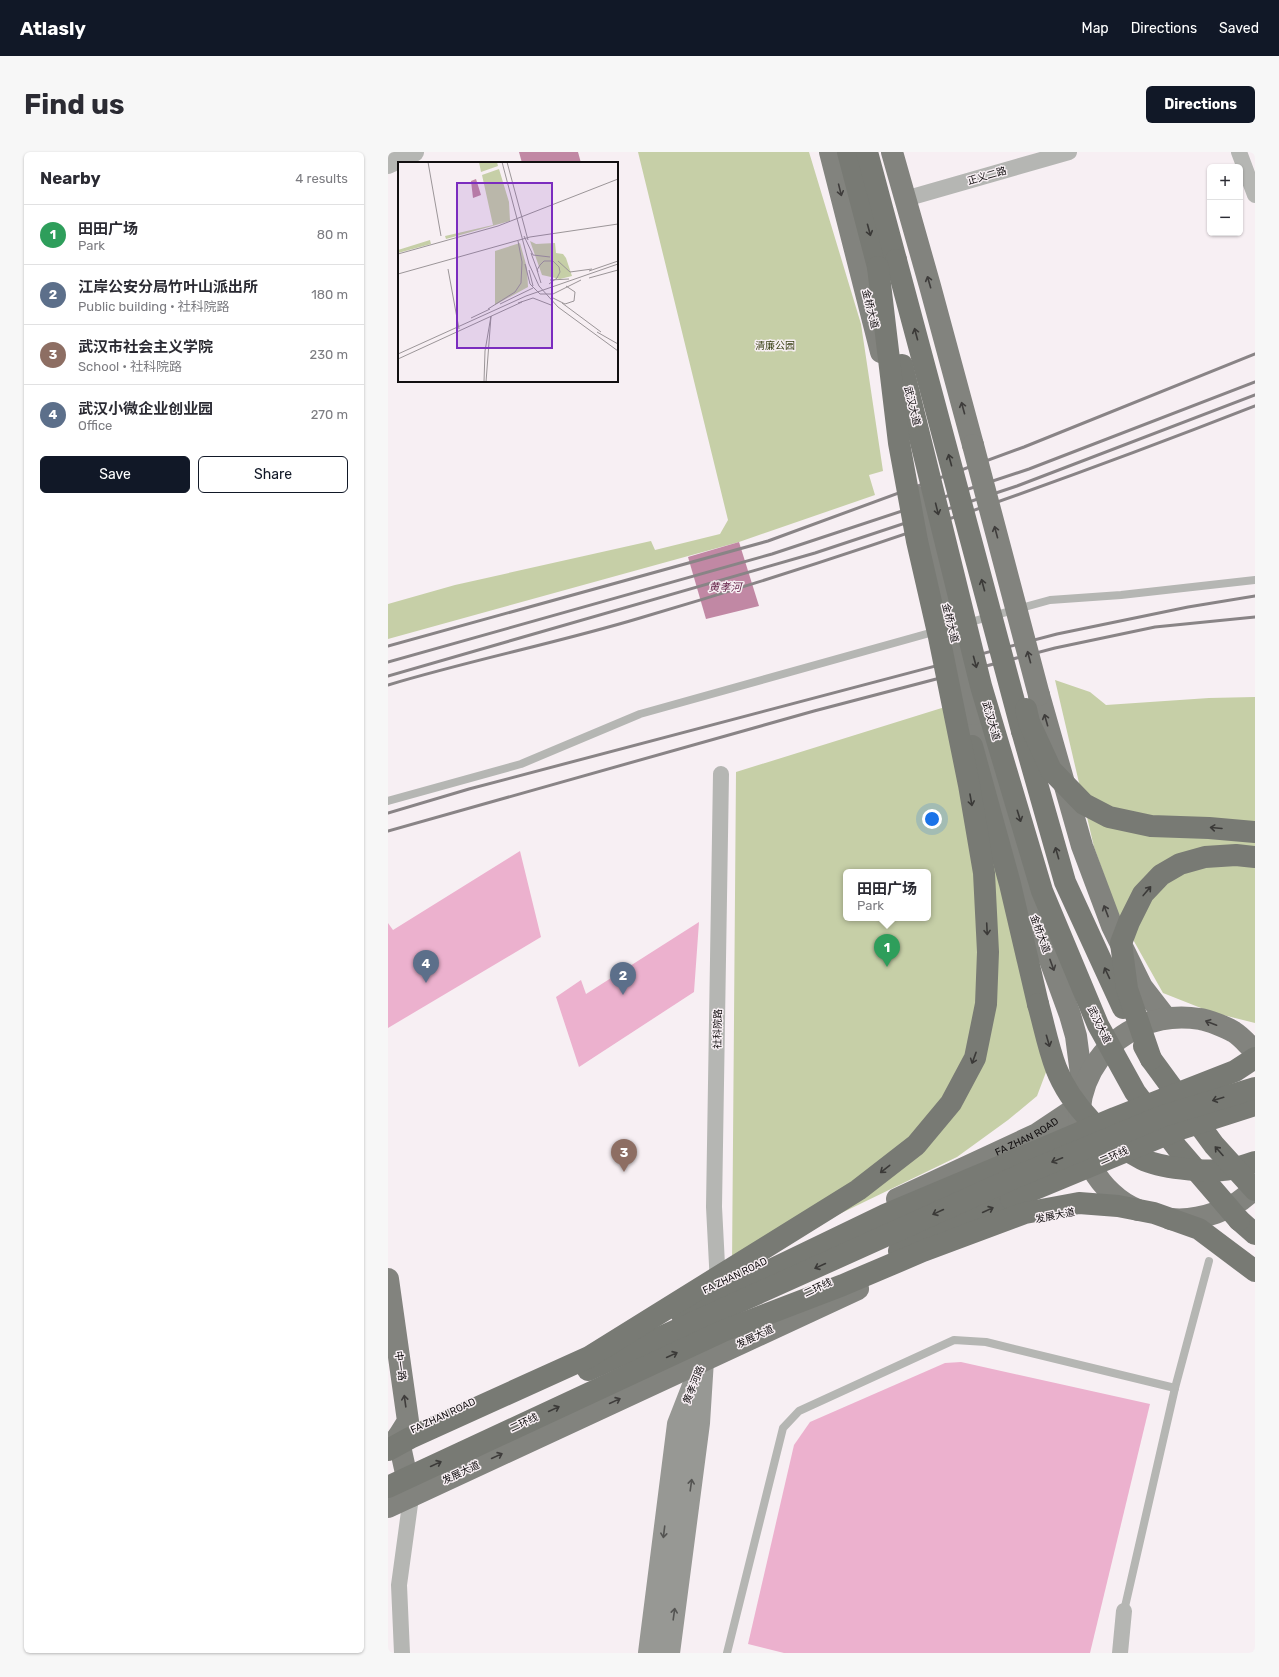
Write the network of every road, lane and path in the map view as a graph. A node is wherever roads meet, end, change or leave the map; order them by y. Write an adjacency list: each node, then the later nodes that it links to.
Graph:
1 (414, 152): 9 (street)
2 (830, 152): 27 (main road, 金桥大道, one-way to 27, bridge)
3 (848, 152): 12 (highway, 武汉大道, one-way to 12)
4 (867, 152): 12 (highway, 武汉大道)
5 (880, 152): 12 (highway)
6 (892, 152): 11 (main road)
7 (1069, 152): 11 (street, 正义二路)
8 (1239, 152): 10 (street)
9 (388, 164)
10 (1255, 195)
11 (905, 200): 20 (main road, one-way to 11, bridge)
12 (887, 264): 14 (highway, 武汉大道, one-way to 12, bridge); 15 (highway, bridge); 36 (highway, 武汉大道, one-way to 36, bridge)
13 (1255, 580): 17 (lane)
14 (996, 635): 18 (highway, one-way to 14, bridge); 25 (highway, 武汉大道, one-way to 14, bridge)
15 (939, 637): 30 (highway, one-way to 30, bridge); 43 (highway, one-way to 43, bridge)
16 (721, 774): 41 (street, 社科院路)
17 (388, 801)
18 (1255, 832)
19 (1255, 857): 25 (highway, one-way to 19, bridge)
20 (1166, 1018): 21 (main road, one-way to 20); 27 (main road)
21 (1234, 1032): 22 (main road); 23 (main road)
22 (1255, 1035)
23 (1255, 1051)
24 (1255, 1058): 43 (highway, bridge)
25 (1151, 1059): 32 (highway, 武汉大道, one-way to 25, bridge)
26 (1255, 1088): 47 (highway, 二环线, one-way to 47, bridge)
27 (1081, 1098): 34 (main road, 金桥大道); 41 (main road, FA ZHAN ROAD)
28 (1255, 1105): 33 (highway, 二环线, bridge)
29 (1255, 1118): 33 (highway, bridge)
30 (1255, 1162)
31 (1255, 1187): 35 (main road)
32 (1255, 1190)
33 (1011, 1199): 42 (highway, 二环线, one-way to 33, bridge)
34 (1135, 1209): 35 (main road); 44 (main road, 发展大道)
35 (1178, 1220): 38 (main road)
36 (1255, 1234)
37 (1209, 1261): 45 (lane)
38 (1255, 1266)
39 (1255, 1271): 42 (highway, bridge)
40 (388, 1279): 46 (main road, 中一路, one-way to 40)
41 (718, 1284): 44 (main road); 46 (main road, FA ZHAN ROAD)
42 (723, 1331): 48 (highway, 二环线, one-way to 42, bridge)
43 (589, 1357): 46 (highway, bridge)
44 (703, 1360): 49 (main road, 发展大道, one-way to 44); 53 (main road, 黄孝河路, one-way to 53); 54 (main road, 黄孝河路, one-way to 44)
45 (1175, 1388): 51 (lane); 55 (lane)
46 (391, 1439): 49 (main road)
47 (388, 1463)
48 (388, 1487)
49 (411, 1497): 50 (main road, 发展大道); 52 (street)
50 (388, 1508)
51 (1124, 1611): 56 (street)
52 (402, 1653)
53 (649, 1653)
54 (669, 1653)
55 (727, 1653)
56 (1120, 1653)

